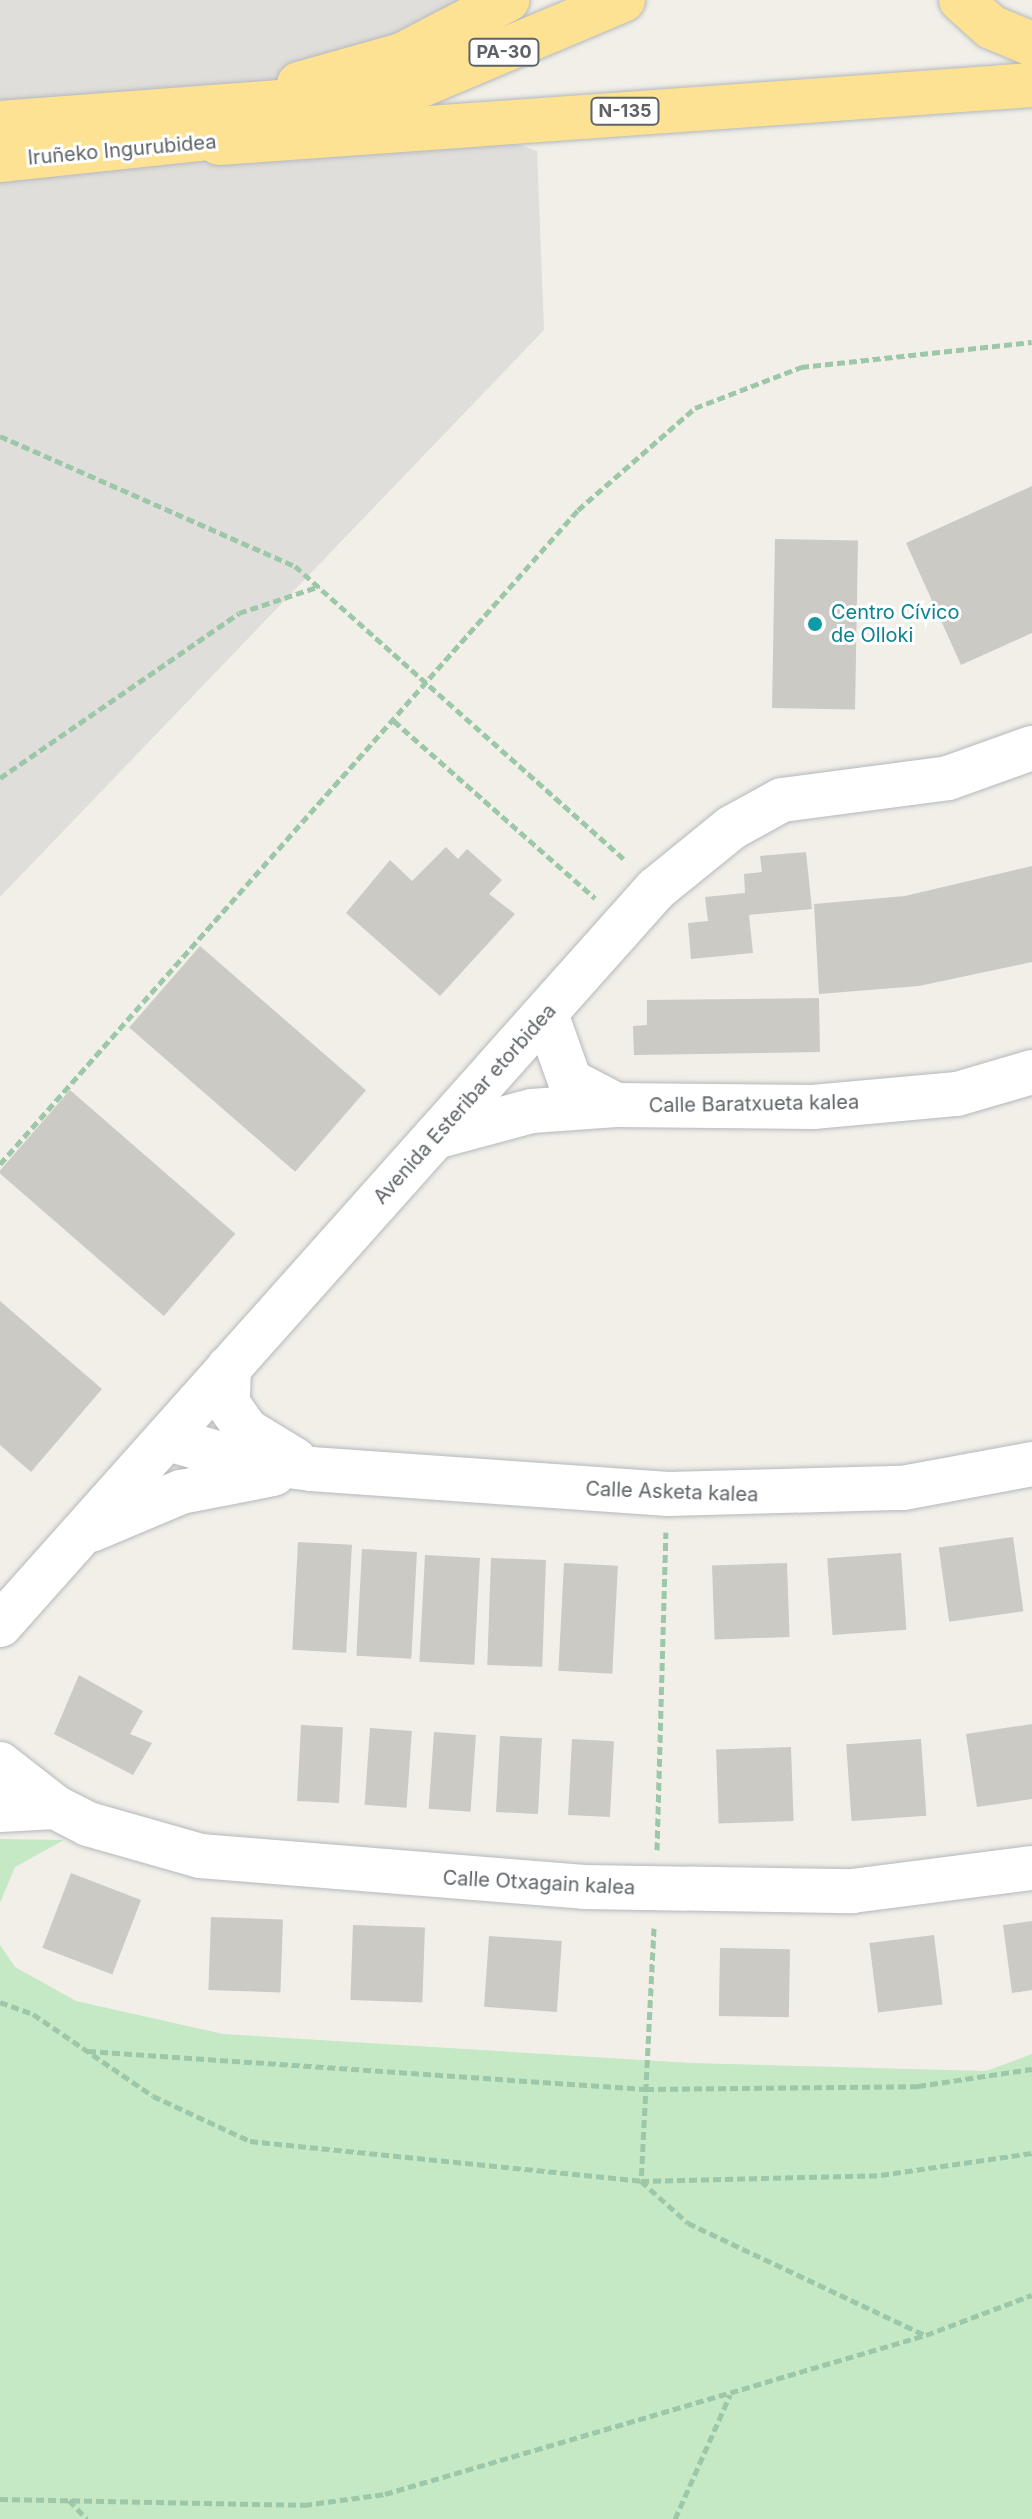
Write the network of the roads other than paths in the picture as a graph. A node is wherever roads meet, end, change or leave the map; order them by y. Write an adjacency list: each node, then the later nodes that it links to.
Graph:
1 (507, 0): 7 (highway)
2 (623, 0): 7 (highway, Iruñeko Ingurubidea / PA-30)
3 (961, 0): 4 (highway)
4 (1032, 44)
5 (1032, 85): 7 (highway, N-135)
6 (0, 123): 7 (highway, Iruñeko Ingurubidea / PA-30)
7 (216, 125): 8 (highway, Iruñeko Ingurubidea / PA-30)
8 (0, 160)
9 (1032, 748): 10 (street, Avenida Esteribar etorbidea)
10 (546, 1014): 12 (street, Calle Baratxueta kalea); 13 (street, Avenida Esteribar etorbidea)
11 (1032, 1072): 12 (street, Calle Baratxueta kalea)
12 (616, 1105): 13 (street, Calle Baratxueta kalea)
13 (435, 1137): 14 (street, Avenida Esteribar etorbidea)
14 (229, 1367): 15 (street, Avenida Esteribar etorbidea); 17 (street, Calle Asketa kalea)
15 (168, 1439): 17 (street, Calle Asketa kalea); 18 (street, Avenida Esteribar etorbidea)
16 (1032, 1464): 17 (street, Calle Asketa kalea)
17 (311, 1469): 18 (street, Calle Asketa kalea)
18 (79, 1535): 19 (street, Avenida Esteribar etorbidea)
19 (0, 1625)
20 (0, 1764): 21 (street, Calle Otxagain kalea)
21 (55, 1807): 22 (street, Calle Otxagain kalea); 23 (street, Calle Otxagain kalea)
22 (0, 1810)
23 (1032, 1868)

